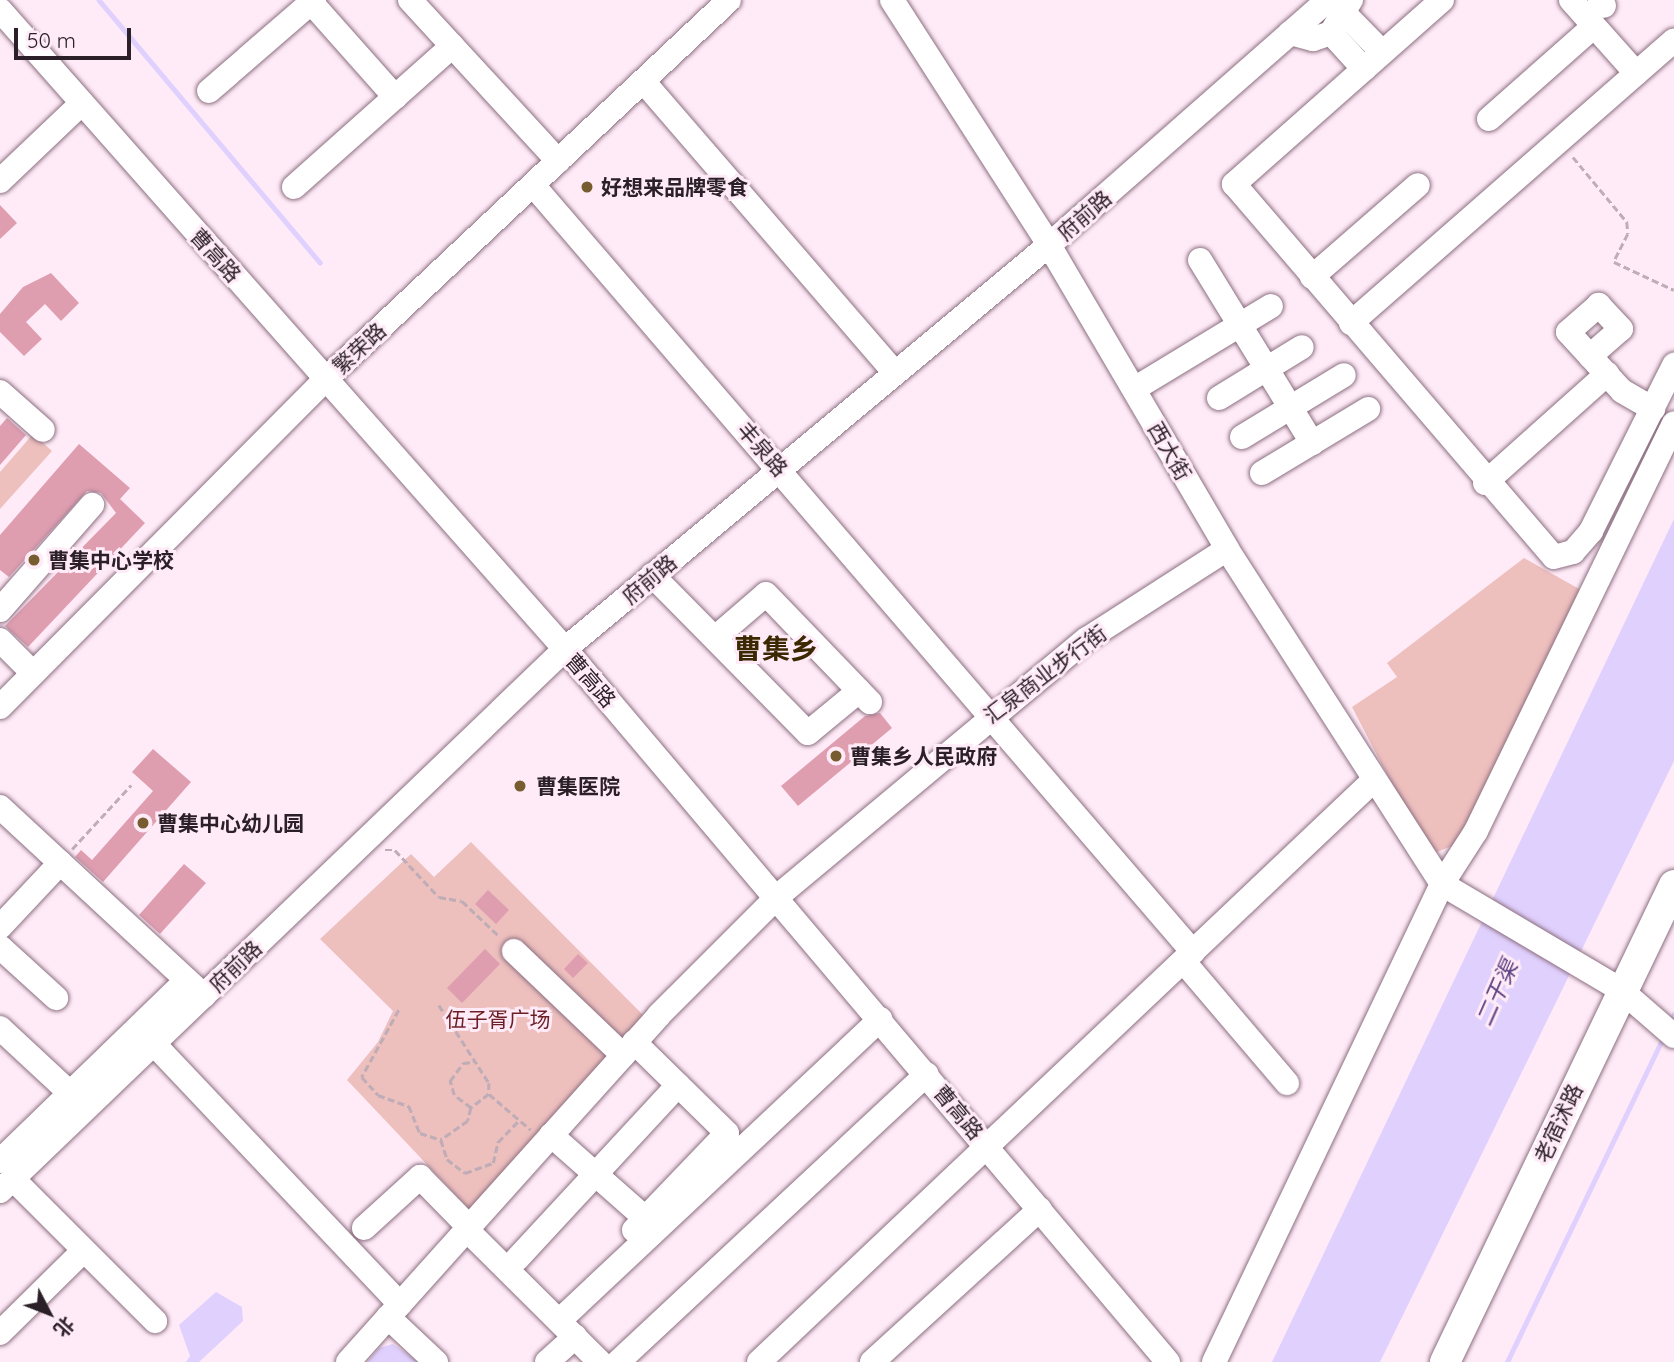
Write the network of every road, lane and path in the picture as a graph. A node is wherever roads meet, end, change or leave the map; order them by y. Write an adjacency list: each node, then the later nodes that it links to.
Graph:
1 (410, 0): 13 (street)
2 (729, 0): 17 (street, 繁荣路)
3 (892, 0): 28 (street, 西大街)
4 (1328, 0): 11 (street, 府前路)
5 (1442, 0): 14 (street)
6 (1571, 0): 9 (street)
7 (311, 1): 18 (street); 19 (street)
8 (0, 10): 20 (street, 曹高路)
9 (1599, 11): 16 (street); 21 (street)
10 (1343, 16): 11 (street); 14 (street); 15 (street)
11 (1290, 33): 28 (street, 府前路)
12 (1674, 40): 16 (street)
13 (452, 46): 19 (street); 23 (street)
14 (1382, 52): 15 (street)
15 (1364, 69): 30 (street)
16 (1636, 73): 22 (street)
17 (643, 81): 23 (street, 繁荣路); 39 (street)
18 (209, 91)
19 (395, 97): 27 (street)
20 (82, 103): 24 (street); 42 (street, 曹高路)
21 (1489, 119)
22 (1559, 141): 31 (path); 33 (street)
23 (558, 161): 25 (street, 繁荣路)
24 (0, 181)
25 (533, 185): 42 (street, 繁荣路); 53 (street, 丰泉路)
26 (1418, 185): 30 (street)
27 (294, 187)
28 (1049, 245): 39 (street, 府前路); 43 (street, 西大街)
29 (1200, 260): 34 (street)
30 (1312, 277): 33 (street)
31 (1674, 289)
32 (1270, 306): 34 (street)
33 (1351, 323): 55 (street)
34 (1240, 325): 38 (street); 43 (street)
35 (1302, 347): 38 (street)
36 (1590, 356): 40 (street)
37 (1674, 365): 48 (street)
38 (1267, 369): 44 (street); 46 (street)
39 (895, 373): 53 (street, 府前路)
40 (1607, 374): 48 (street); 55 (street)
41 (1344, 375): 46 (street)
42 (326, 379): 62 (street, 曹高路); 63 (street, 繁荣路)
43 (1134, 389): 57 (street, 西大街)
44 (1219, 397)
45 (3, 402): 50 (street)
46 (1290, 407): 51 (street); 52 (street)
47 (1368, 409): 52 (street)
48 (1653, 409): 55 (street)
49 (1674, 424): 71 (street)
50 (43, 430)
51 (1242, 437)
52 (1312, 443): 54 (street)
53 (780, 468): 58 (street, 府前路); 65 (street, 丰泉路)
54 (1262, 473)
55 (1485, 483)
56 (92, 505): 59 (street)
57 (1227, 550): 65 (street, 汇泉商业步行街); 66 (street, 西大街)
58 (652, 575): 60 (street); 62 (street, 府前路)
59 (5, 594)
60 (715, 638): 60 (street)
61 (0, 640): 63 (street)
62 (565, 649): 72 (street, 曹高路); 78 (street, 府前路)
63 (33, 673): 64 (street, 繁荣路)
64 (0, 707)
65 (993, 713): 72 (street, 汇泉商业步行街); 77 (street, 丰泉路)
66 (1374, 780): 71 (street, 西大街); 77 (street)
67 (131, 785): 70 (path)
68 (0, 807): 70 (street)
69 (380, 852): 76 (path)
70 (60, 863): 74 (street); 78 (street)
71 (1450, 890): 79 (street); 119 (street)
72 (778, 896): 83 (street, 曹高路); 87 (street, 汇泉商业步行街)
73 (1670, 904): 79 (main road, 老宿沭路)
74 (0, 927)
75 (0, 947): 80 (street)
76 (514, 951): 87 (street)
77 (1189, 957): 90 (street, 丰泉路); 98 (street)
78 (195, 988): 86 (street, 府前路); 92 (street)
79 (1622, 990): 85 (street); 120 (main road, 老宿沭路)
80 (56, 999)
81 (439, 1005): 88 (path)
82 (399, 1010): 97 (path)
83 (881, 1019): 89 (street, 曹高路); 108 (street)
84 (0, 1028): 92 (street)
85 (1669, 1031)
86 (154, 1044): 100 (street, 府前路); 107 (street)
87 (629, 1048): 91 (street); 96 (street, 汇泉商业步行街)
88 (474, 1062): 93 (path); 94 (path)
89 (927, 1074): 98 (street, 曹高路); 115 (street)
90 (1287, 1083)
91 (678, 1085): 99 (street); 102 (street)
92 (70, 1093): 100 (street)
93 (489, 1094): 94 (path); 95 (path)
94 (471, 1108): 97 (path)
95 (519, 1120): 96 (path); 97 (path)
96 (550, 1137): 99 (street); 104 (street, 汇泉商业步行街)
97 (441, 1140)
98 (989, 1148): 101 (street, 曹高路); 116 (street)
99 (595, 1174): 102 (street); 106 (street)
100 (4, 1177): 105 (street)
101 (1040, 1209): 117 (street); 118 (street, 曹高路)
102 (645, 1218): 108 (street)
103 (364, 1228): 104 (street)
104 (468, 1228): 107 (street, 汇泉商业步行街); 108 (street)
105 (82, 1252): 109 (street); 110 (street)
106 (517, 1259)
107 (394, 1311): 111 (street, 汇泉商业步行街); 112 (street)
108 (567, 1319): 113 (street); 114 (street)
109 (155, 1321)
110 (0, 1333)
111 (348, 1362)
112 (436, 1362)
113 (547, 1362)
114 (600, 1362)
115 (618, 1362)
116 (759, 1362)
117 (872, 1362)
118 (1168, 1362)
119 (1214, 1362)
120 (1445, 1362)

